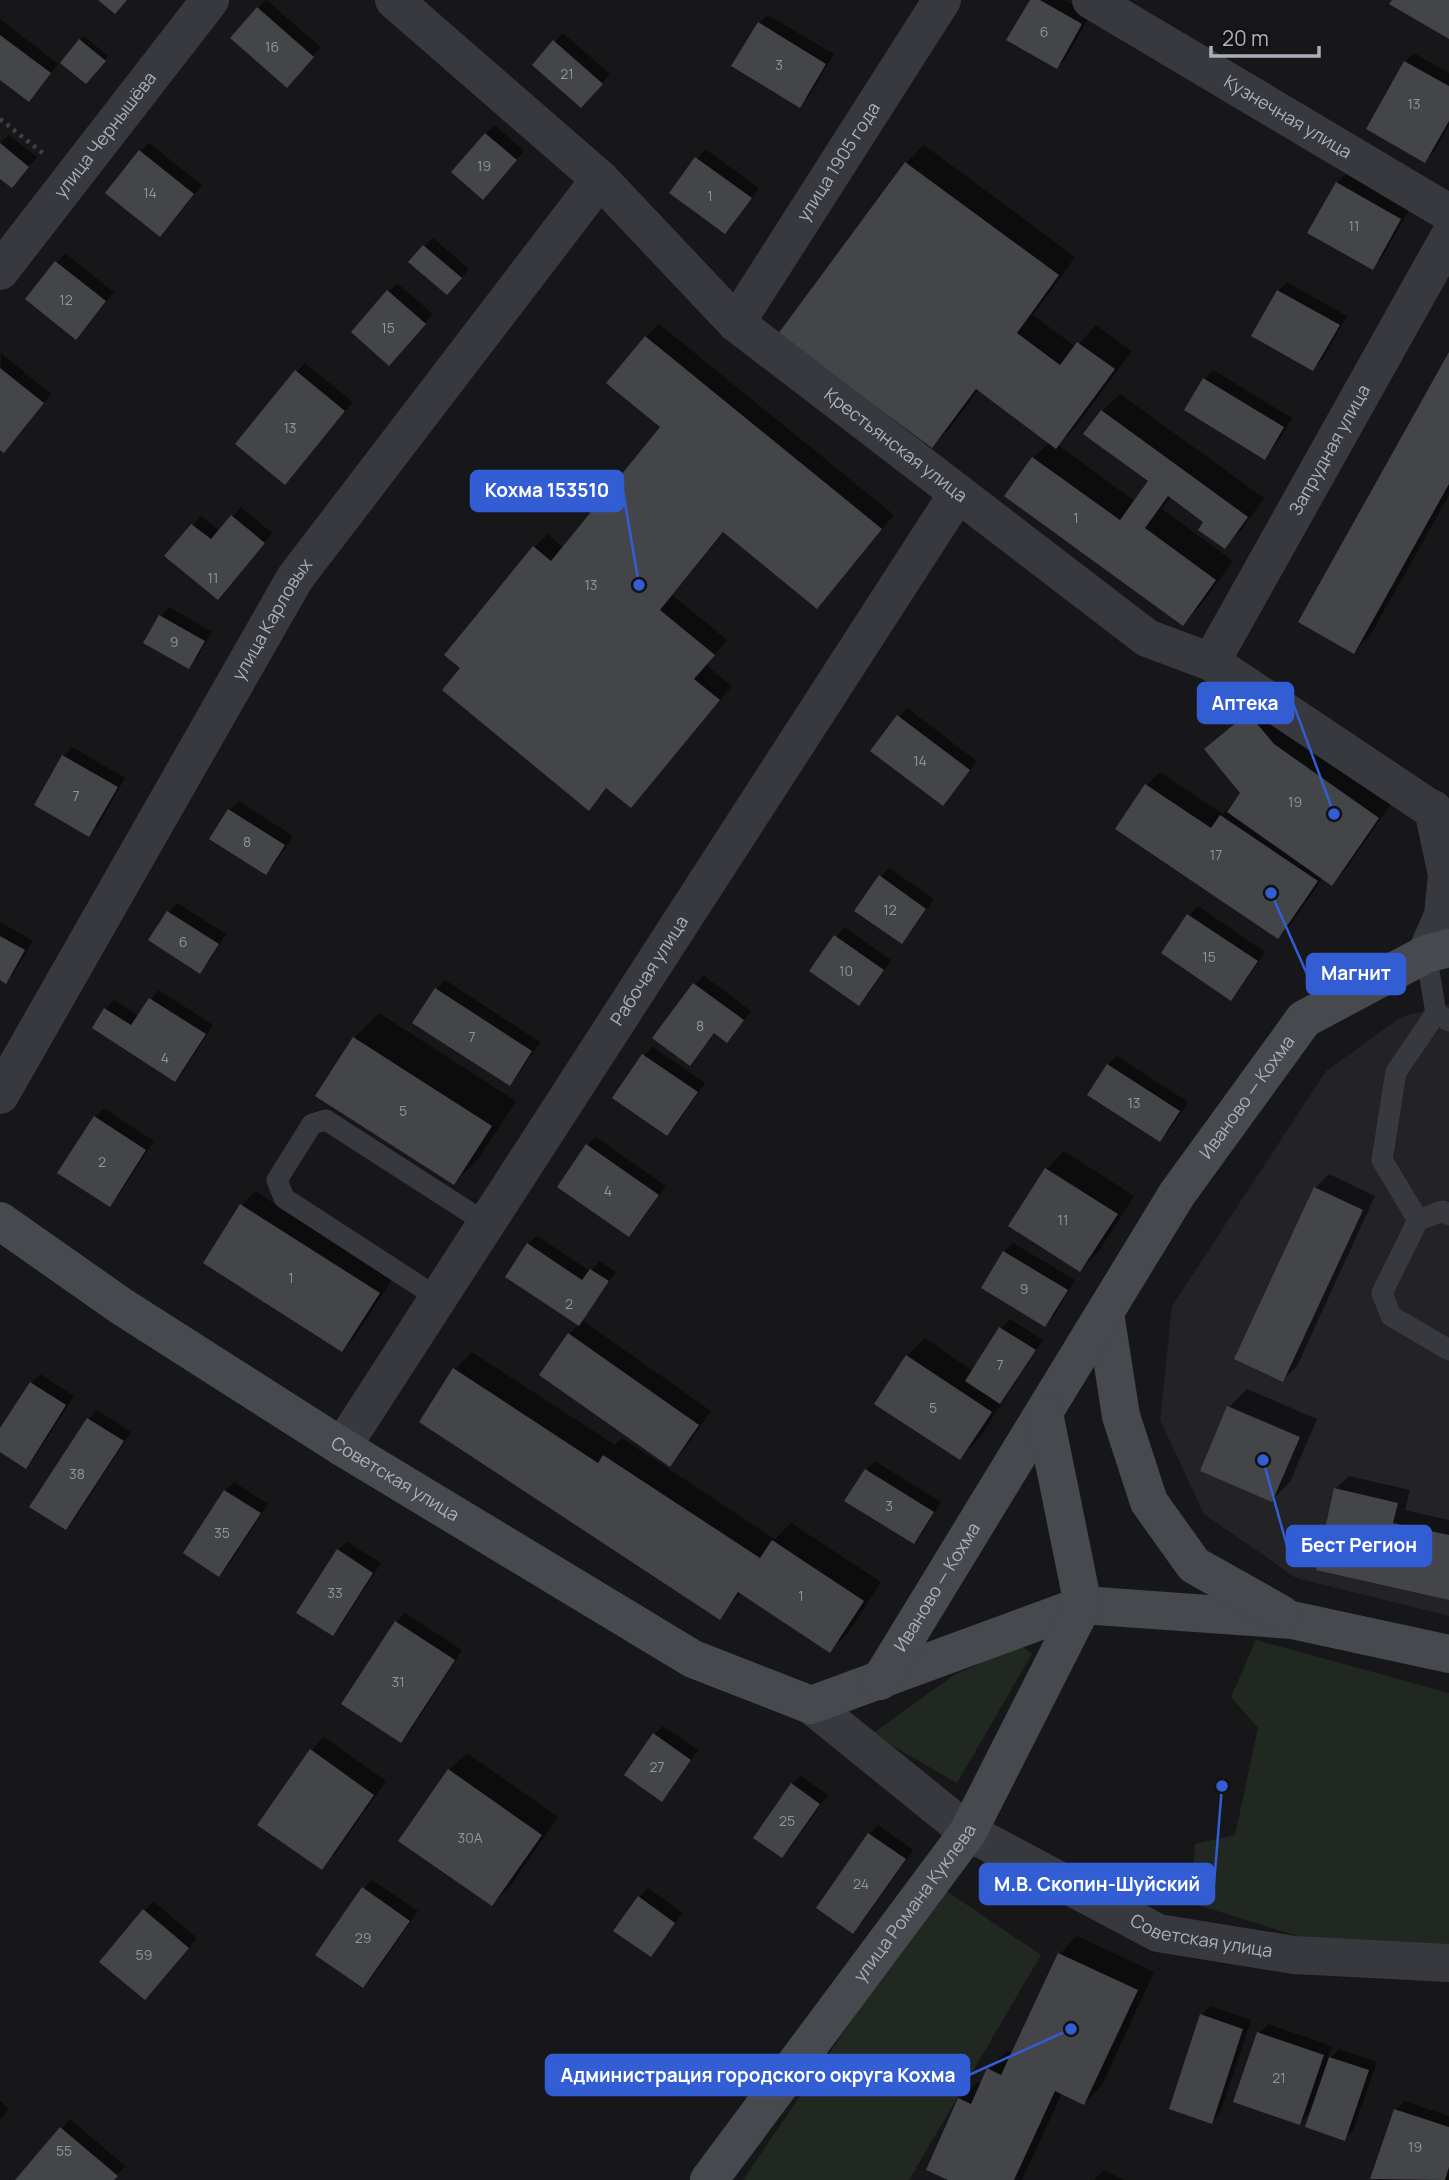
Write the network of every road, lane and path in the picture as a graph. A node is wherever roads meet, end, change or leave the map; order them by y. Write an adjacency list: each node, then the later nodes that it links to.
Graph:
1 (210, 0): 6 (street, улица Чернышёва)
2 (394, 0): 7 (street, Крестьянская улица)
3 (942, 0): 11 (street, улица 1905 года)
4 (1091, 0): 8 (street, Кузнечная улица)
5 (0, 119): 6 (path)
6 (73, 177): 10 (street, улица Чернышёва)
7 (600, 179): 11 (street, Крестьянская улица); 17 (street, улица Карловых)
8 (1449, 214)
9 (1449, 237): 13 (street, Запрудная улица)
10 (0, 271)
11 (736, 323): 12 (street, Крестьянская улица)
12 (958, 493): 13 (street, Крестьянская улица); 21 (street, Рабочая улица)
13 (1212, 662): 14 (street, Крестьянская улица)
14 (1441, 815): 15 (street)
15 (1437, 951): 16 (lane); 23 (main road, Иваново — Кохма)
16 (1443, 1017): 19 (lane)
17 (0, 1095)
18 (1449, 1215): 19 (lane)
19 (1418, 1220): 24 (lane)
20 (0, 1221): 26 (main road, Советская улица)
21 (486, 1223): 22 (street, Рабочая улица); 22 (lane)
22 (438, 1298): 26 (street, Рабочая улица)
23 (1105, 1313): 25 (main road, Иваново — Кохма); 28 (main road)
24 (1449, 1350)
25 (1044, 1413): 27 (main road); 30 (main road, Иваново — Кохма)
26 (342, 1447): 31 (main road, Советская улица)
27 (1083, 1605): 28 (main road); 30 (main road); 32 (main road, улица Романа Куклева)
28 (1292, 1620): 29 (main road)
29 (1449, 1654)
30 (880, 1681): 31 (main road)
31 (811, 1705): 32 (street, Советская улица)
32 (968, 1832): 33 (street, Советская улица); 34 (main road, улица Романа Куклева)
33 (1449, 1963)
34 (709, 2180)

